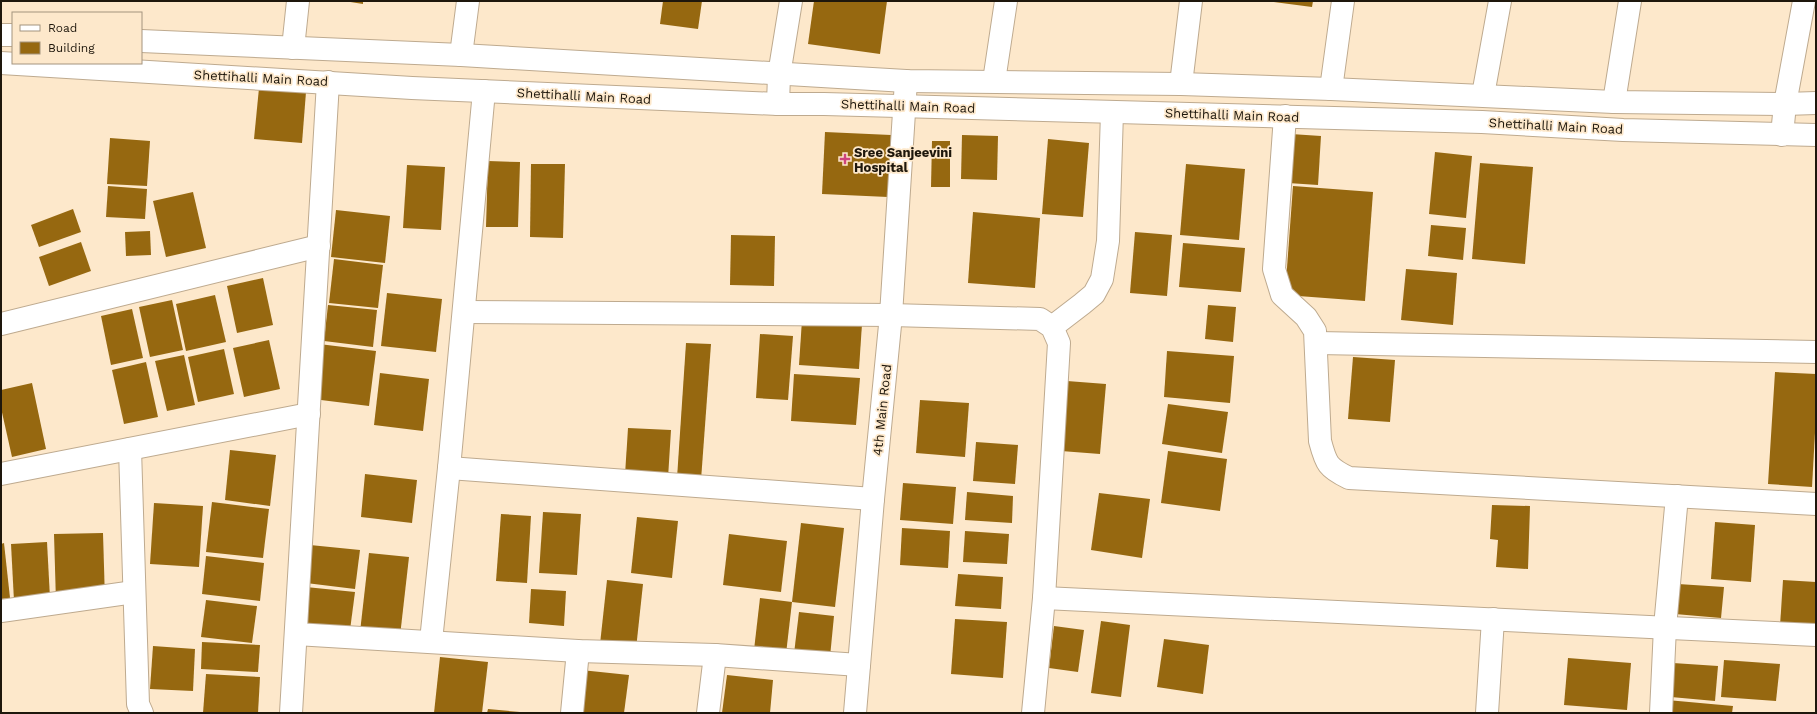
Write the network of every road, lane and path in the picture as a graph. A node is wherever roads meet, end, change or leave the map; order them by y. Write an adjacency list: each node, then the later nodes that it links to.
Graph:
1 (298, 1): 13 (street)
2 (468, 1): 14 (street)
3 (791, 1): 18 (street)
4 (1006, 1): 20 (street)
5 (1191, 1): 22 (street)
6 (1343, 1): 23 (street)
7 (1500, 1): 25 (street)
8 (1630, 1): 26 (street)
9 (1804, 1): 29 (street)
10 (1, 35): 11 (street)
11 (12, 35)
12 (142, 41): 13 (street, Shettihalli Main Road)
13 (293, 48): 14 (street, Shettihalli Main Road)
14 (461, 55): 18 (street, Shettihalli Main Road)
15 (1, 63): 16 (street, Shettihalli Main Road)
16 (12, 64)
17 (18, 64): 21 (street, Shettihalli Main Road)
18 (779, 74): 19 (street, Shettihalli Main Road); 28 (street)
19 (906, 81): 20 (street, Shettihalli Main Road); 30 (street, 4th Main Road)
20 (994, 81): 22 (street, Shettihalli Main Road)
21 (328, 82): 24 (street, Shettihalli Main Road); 35 (street)
22 (1181, 84): 23 (street, Shettihalli Main Road)
23 (1331, 89): 25 (street, Shettihalli Main Road)
24 (484, 91): 28 (street, Shettihalli Main Road); 36 (street)
25 (1483, 95): 26 (street, Shettihalli Main Road)
26 (1614, 102): 29 (street, Shettihalli Main Road)
27 (1816, 103): 29 (street, Shettihalli Main Road)
28 (778, 104): 30 (street, Shettihalli Main Road)
29 (1785, 104): 33 (street)
30 (905, 106): 31 (street, Shettihalli Main Road); 37 (street, 4th Main Road)
31 (1112, 112): 32 (street, Shettihalli Main Road); 39 (street)
32 (1285, 116): 33 (street, Shettihalli Main Road); 40 (street)
33 (1782, 135): 34 (street, Shettihalli Main Road)
34 (1816, 135)
35 (319, 246): 38 (street); 42 (street)
36 (464, 312): 37 (street); 44 (street)
37 (891, 315): 39 (street); 47 (street, 4th Main Road)
38 (1, 324)
39 (1052, 326): 50 (street)
40 (1317, 344): 41 (street); 46 (street)
41 (1816, 352)
42 (309, 414): 43 (street); 54 (street)
43 (130, 449): 45 (street); 49 (street)
44 (449, 468): 47 (street); 56 (street)
45 (1, 474)
46 (1677, 496): 48 (street); 53 (street)
47 (873, 499): 59 (street, 4th Main Road)
48 (1816, 504)
49 (134, 592): 51 (street); 60 (street)
50 (1044, 598): 52 (street); 65 (street)
51 (1, 611)
52 (1493, 619): 53 (street); 66 (street)
53 (1665, 627): 55 (street); 67 (street)
54 (296, 634): 56 (street); 61 (street)
55 (1816, 635)
56 (430, 641): 57 (street)
57 (578, 651): 58 (street); 62 (street)
58 (715, 655): 59 (street); 63 (street)
59 (859, 665): 64 (street, 4th Main Road)
60 (142, 713)
61 (291, 713)
62 (572, 713)
63 (708, 713)
64 (856, 713)
65 (1033, 713)
66 (1487, 713)
67 (1661, 713)

